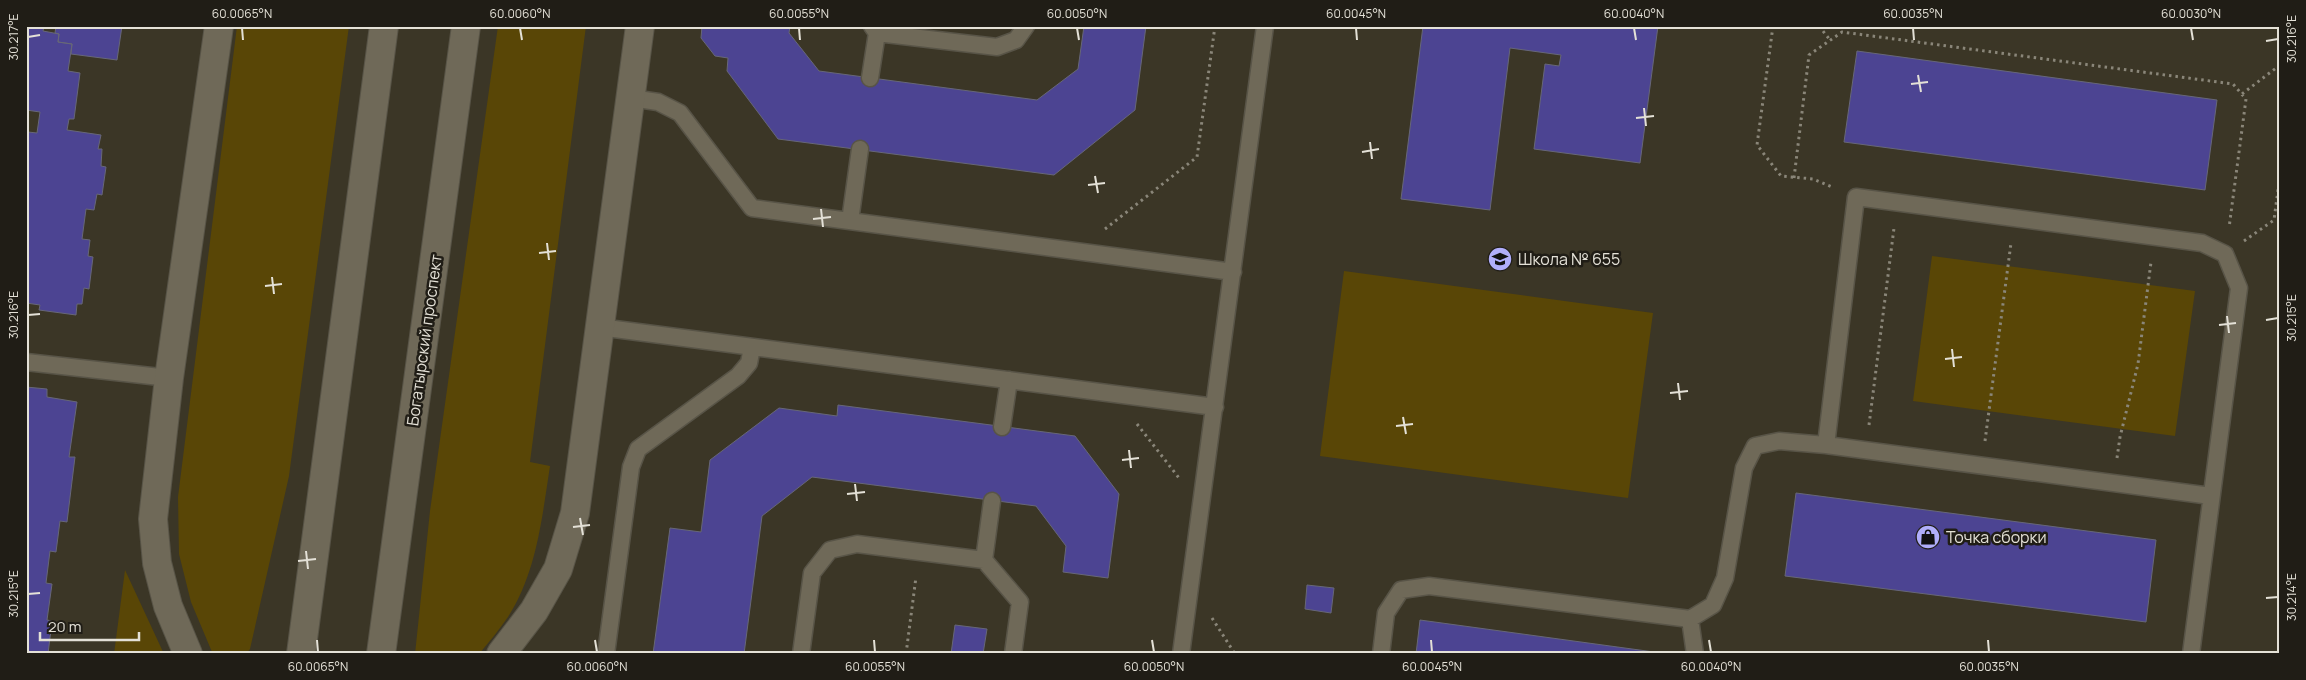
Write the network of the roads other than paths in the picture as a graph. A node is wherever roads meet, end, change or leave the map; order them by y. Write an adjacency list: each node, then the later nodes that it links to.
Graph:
1 (219, 26): 16 (street)
2 (384, 26): 26 (street)
3 (466, 26): 27 (street, Богатырский проспект)
4 (640, 26): 9 (street)
5 (1026, 26): 7 (lane)
6 (1265, 26): 12 (lane)
7 (875, 29): 8 (lane)
8 (870, 78)
9 (631, 98): 11 (lane); 13 (street)
10 (860, 149): 11 (lane)
11 (850, 221): 12 (lane)
12 (1233, 272): 18 (lane)
13 (599, 327): 14 (lane); 28 (street)
14 (752, 347): 17 (lane); 29 (lane)
15 (26, 362): 16 (lane)
16 (169, 378): 25 (street)
17 (1009, 380): 18 (lane); 19 (lane)
18 (1215, 407): 32 (lane)
19 (1002, 427)
20 (1826, 445): 21 (lane); 21 (lane); 24 (lane)
21 (2211, 496): 35 (lane)
22 (992, 501): 23 (lane)
23 (984, 560): 30 (lane); 31 (lane)
24 (1690, 619): 33 (lane); 34 (lane)
25 (188, 654)
26 (301, 654)
27 (381, 654)
28 (501, 654)
29 (606, 654)
30 (801, 654)
31 (1014, 654)
32 (1181, 654)
33 (1381, 654)
34 (1695, 654)
35 (2191, 654)

